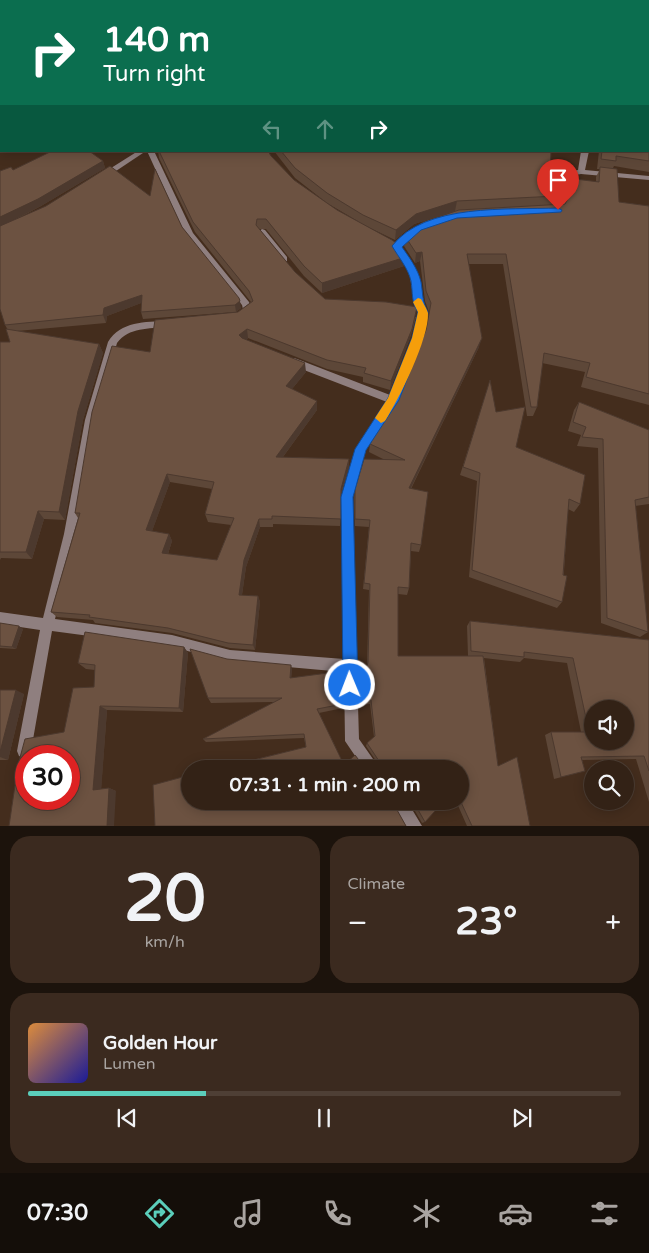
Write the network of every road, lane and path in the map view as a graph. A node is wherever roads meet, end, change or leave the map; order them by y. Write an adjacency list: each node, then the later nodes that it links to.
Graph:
1 (141, 152): 6 (street)
2 (150, 152): 11 (street)
3 (585, 152): 4 (street)
4 (581, 172): 5 (street); 7 (street)
5 (649, 178)
6 (93, 182)
7 (540, 212)
8 (262, 232): 10 (street)
9 (404, 240): 14 (street)
10 (289, 265)
11 (230, 318)
12 (175, 323): 16 (street)
13 (283, 358): 14 (street)
14 (393, 400): 17 (street)
15 (0, 618): 16 (street)
16 (47, 626): 17 (street); 18 (street)
17 (350, 666): 19 (street)
18 (26, 745)
19 (366, 760)
20 (404, 810): 21 (street)
21 (415, 826)

